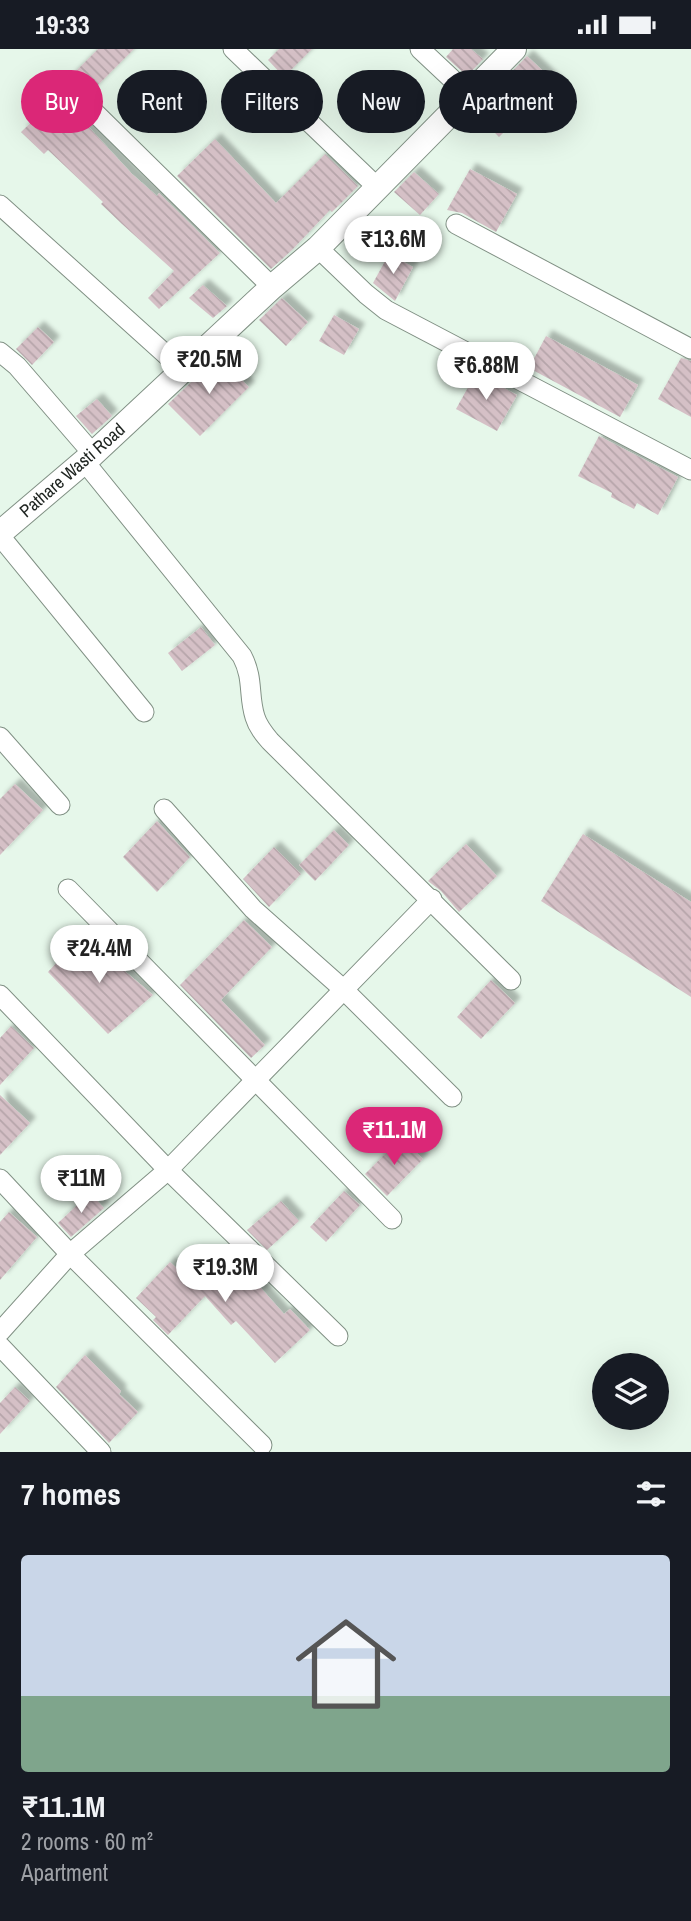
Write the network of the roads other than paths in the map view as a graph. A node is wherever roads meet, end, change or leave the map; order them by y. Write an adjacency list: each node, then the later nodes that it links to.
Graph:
1 (233, 49): 8 (street)
2 (420, 49): 4 (street)
3 (514, 49): 5 (street, Pathare Wasti Road)
4 (442, 70)
5 (493, 70)
6 (103, 121): 12 (street)
7 (439, 125): 8 (street, Pathare Wasti Road)
8 (377, 187): 11 (street, Pathare Wasti Road)
9 (0, 205): 15 (street)
10 (456, 224): 13 (street)
11 (318, 248): 12 (street, Pathare Wasti Road); 17 (street)
12 (272, 287): 15 (street, Pathare Wasti Road)
13 (691, 349)
14 (0, 352): 16 (street)
15 (183, 370): 16 (street, Pathare Wasti Road)
16 (89, 457): 18 (street, Pathare Wasti Road); 24 (street)
17 (691, 470)
18 (0, 534): 19 (street)
19 (144, 712)
20 (0, 737): 21 (street)
21 (60, 805)
22 (164, 809): 26 (street)
23 (68, 888): 28 (street)
24 (432, 899): 25 (street); 26 (street)
25 (511, 980)
26 (343, 989): 28 (street); 29 (street)
27 (0, 995): 30 (street)
28 (255, 1079): 30 (street); 32 (street)
29 (452, 1097)
30 (168, 1170): 33 (street); 35 (street)
31 (0, 1178): 33 (street)
32 (392, 1219)
33 (70, 1254): 34 (street); 37 (street)
34 (0, 1332)
35 (338, 1336)
36 (0, 1346): 38 (street)
37 (262, 1445)
38 (100, 1452)

